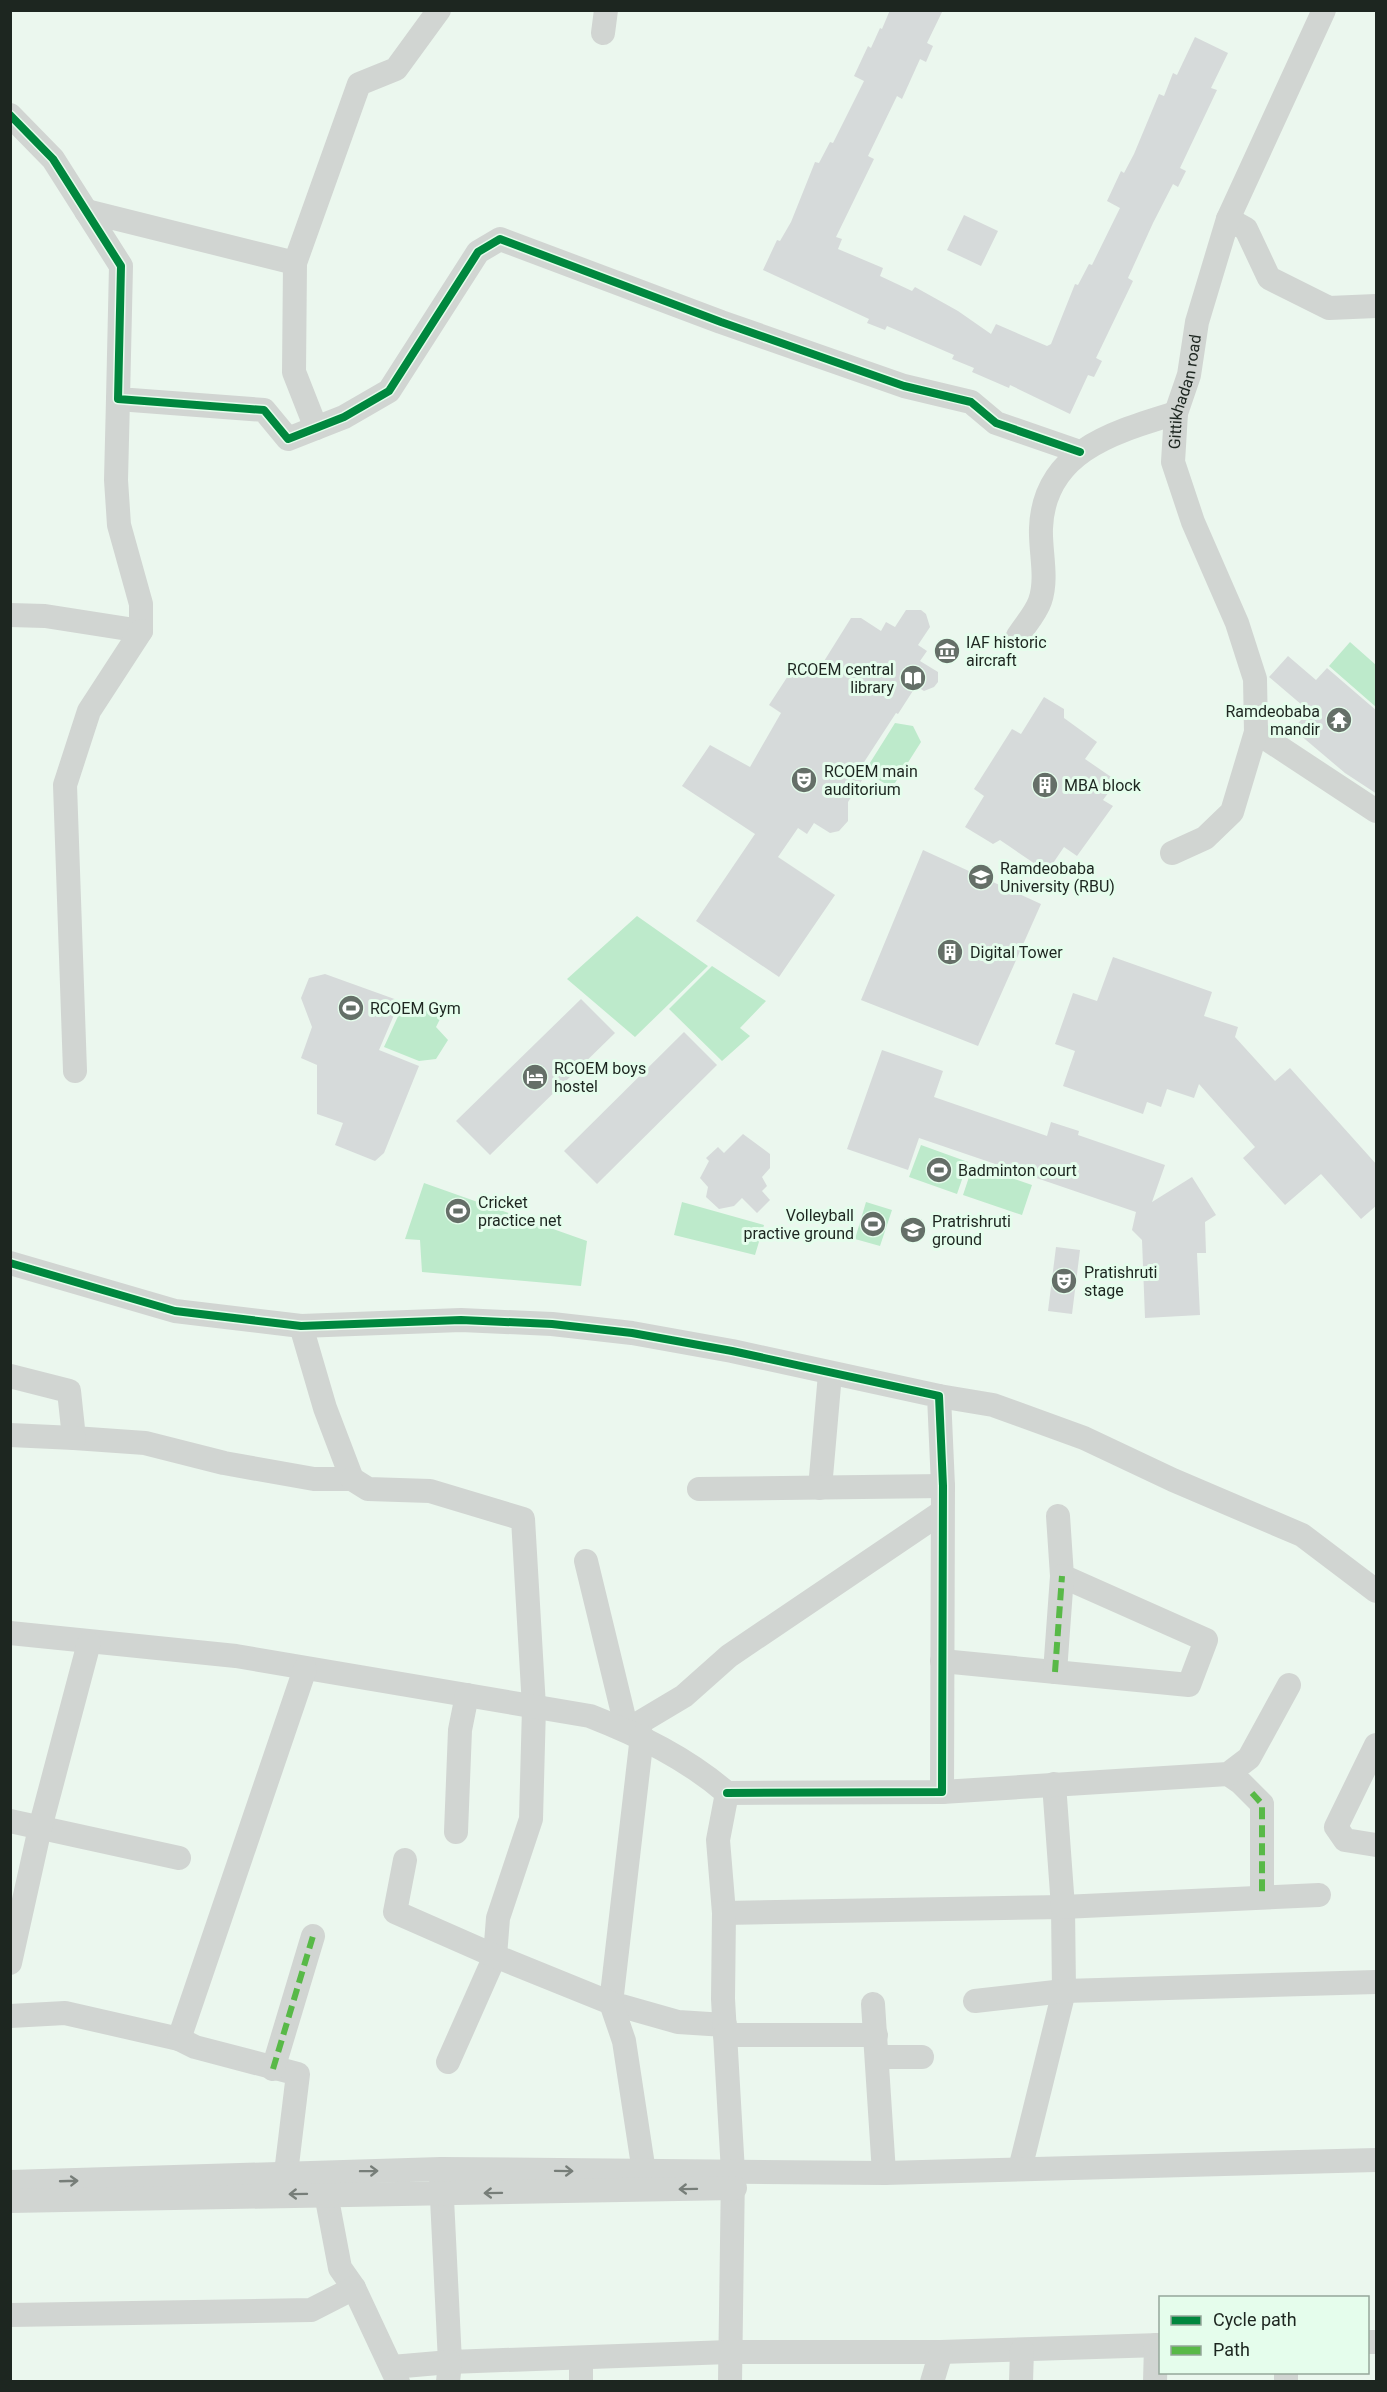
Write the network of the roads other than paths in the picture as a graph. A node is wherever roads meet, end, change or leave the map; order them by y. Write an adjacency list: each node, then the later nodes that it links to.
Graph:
1 (439, 10): 6 (street)
2 (1324, 10): 5 (street, Gittikhadan road)
3 (10, 115): 4 (street)
4 (86, 211): 6 (street); 8 (street)
5 (1228, 219): 7 (street); 9 (street, Gittikhadan road)
6 (295, 263): 10 (street)
7 (1377, 306)
8 (118, 399): 10 (street); 13 (street)
9 (1176, 413): 11 (street); 15 (street, Gittikhadan road)
10 (316, 428): 11 (street)
11 (1080, 452): 14 (street)
12 (10, 615): 13 (street)
13 (141, 631): 18 (street)
14 (1018, 636)
15 (1256, 732): 16 (street); 17 (street, Gittikhadan road)
16 (1377, 811)
17 (1172, 854)
18 (75, 1071)
19 (10, 1263): 20 (street)
20 (301, 1326): 21 (street); 26 (street)
21 (830, 1374): 23 (street); 28 (street)
22 (10, 1376): 25 (street)
23 (939, 1396): 27 (street); 34 (street)
24 (10, 1434): 25 (street)
25 (74, 1438): 26 (street)
26 (352, 1479): 42 (street)
27 (943, 1486): 28 (street); 30 (street)
28 (820, 1488): 29 (street)
29 (699, 1489)
30 (942, 1512): 37 (street); 43 (street)
31 (1058, 1516): 33 (street)
32 (586, 1561): 43 (street)
33 (1062, 1576): 39 (street); 39 (street)
34 (1377, 1591)
35 (10, 1633): 36 (street)
36 (89, 1643): 38 (street); 50 (street)
37 (942, 1662): 39 (street); 47 (street)
38 (305, 1669): 41 (street); 69 (street)
39 (1055, 1672)
40 (1289, 1685): 45 (street)
41 (467, 1695): 42 (street); 51 (street)
42 (534, 1707): 43 (street); 60 (street)
43 (634, 1733): 48 (street); 65 (street)
44 (1377, 1745): 52 (street)
45 (1228, 1774): 46 (street); 56 (street)
46 (1054, 1784): 47 (street); 57 (street)
47 (942, 1792): 48 (street)
48 (727, 1793): 58 (street)
49 (10, 1821): 50 (street)
50 (40, 1828): 53 (street); 61 (street)
51 (456, 1832)
52 (1377, 1845)
53 (179, 1858)
54 (405, 1860): 60 (street)
55 (1319, 1895): 56 (street)
56 (1262, 1897): 57 (street)
57 (1064, 1907): 58 (street); 63 (street)
58 (724, 1913): 68 (street)
59 (313, 1936): 73 (street)
60 (496, 1937): 65 (street); 72 (street)
61 (10, 1963)
62 (1377, 1982): 63 (street)
63 (1064, 1990): 64 (street); 76 (street)
64 (975, 2001)
65 (611, 2003): 68 (street); 77 (street)
66 (873, 2004): 70 (street)
67 (10, 2016): 69 (street)
68 (725, 2030): 70 (street); 81 (street)
69 (180, 2039): 73 (street)
70 (876, 2046): 71 (street); 79 (street)
71 (922, 2057)
72 (448, 2062)
73 (273, 2069): 78 (street)
74 (1377, 2160): 76 (street)
75 (441, 2169): 77 (street, one-way to 77); 83 (street, one-way to 75); 84 (street)
76 (1020, 2169): 79 (street)
77 (644, 2172): 81 (street)
78 (286, 2173): 82 (street, one-way to 78); 83 (street)
79 (884, 2173): 81 (street)
80 (1377, 2175): 81 (street)
81 (733, 2180): 84 (street, one-way to 84); 90 (street)
82 (10, 2182)
83 (324, 2182): 84 (street); 85 (street, one-way to 85); 86 (street)
84 (442, 2194): 93 (street)
85 (10, 2201)
86 (354, 2288): 87 (street); 94 (street)
87 (10, 2315)
88 (1158, 2345): 89 (street); 99 (street)
89 (1022, 2350): 91 (street); 98 (street)
90 (729, 2352): 91 (street); 92 (street); 96 (street)
91 (941, 2352): 97 (street)
92 (581, 2358): 93 (street); 95 (street)
93 (449, 2372): 94 (street)
94 (395, 2374)
95 (581, 2382)
96 (729, 2382)
97 (932, 2382)
98 (1021, 2382)
99 (1155, 2382)

